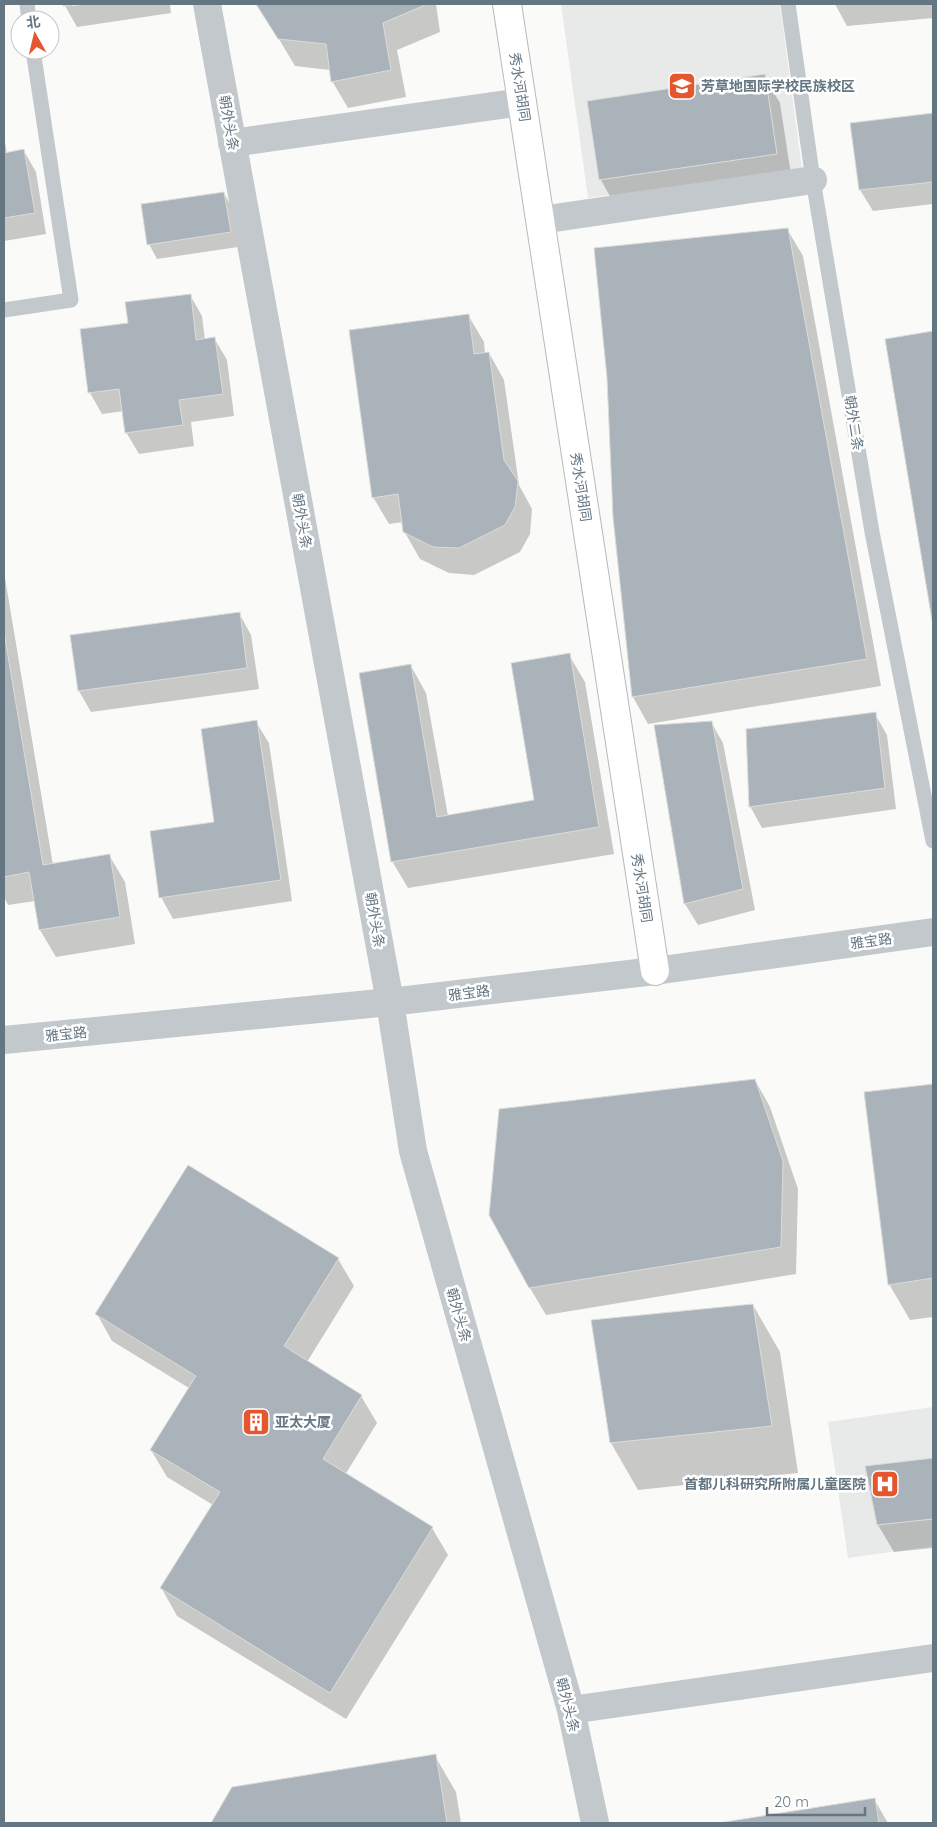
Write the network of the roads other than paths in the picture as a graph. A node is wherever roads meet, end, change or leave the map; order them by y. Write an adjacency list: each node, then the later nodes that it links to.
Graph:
1 (207, 4): 6 (street, 朝外头条)
2 (507, 4): 5 (street, 秀水河胡同)
3 (788, 4): 7 (lane, 朝外二条)
4 (35, 60): 9 (lane)
5 (522, 102): 6 (street); 8 (street, 秀水河胡同)
6 (232, 142): 13 (street, 朝外头条)
7 (813, 180): 8 (street); 10 (lane, 朝外二条)
8 (541, 220): 12 (street, 秀水河胡同)
9 (4, 310)
10 (933, 841)
11 (933, 932): 12 (street, 雅宝路)
12 (655, 971): 13 (street, 雅宝路)
13 (390, 1002): 14 (street, 雅宝路); 16 (street, 朝外头条)
14 (4, 1040)
15 (933, 1658): 16 (street)
16 (571, 1710): 17 (street, 朝外头条)
17 (595, 1823)

